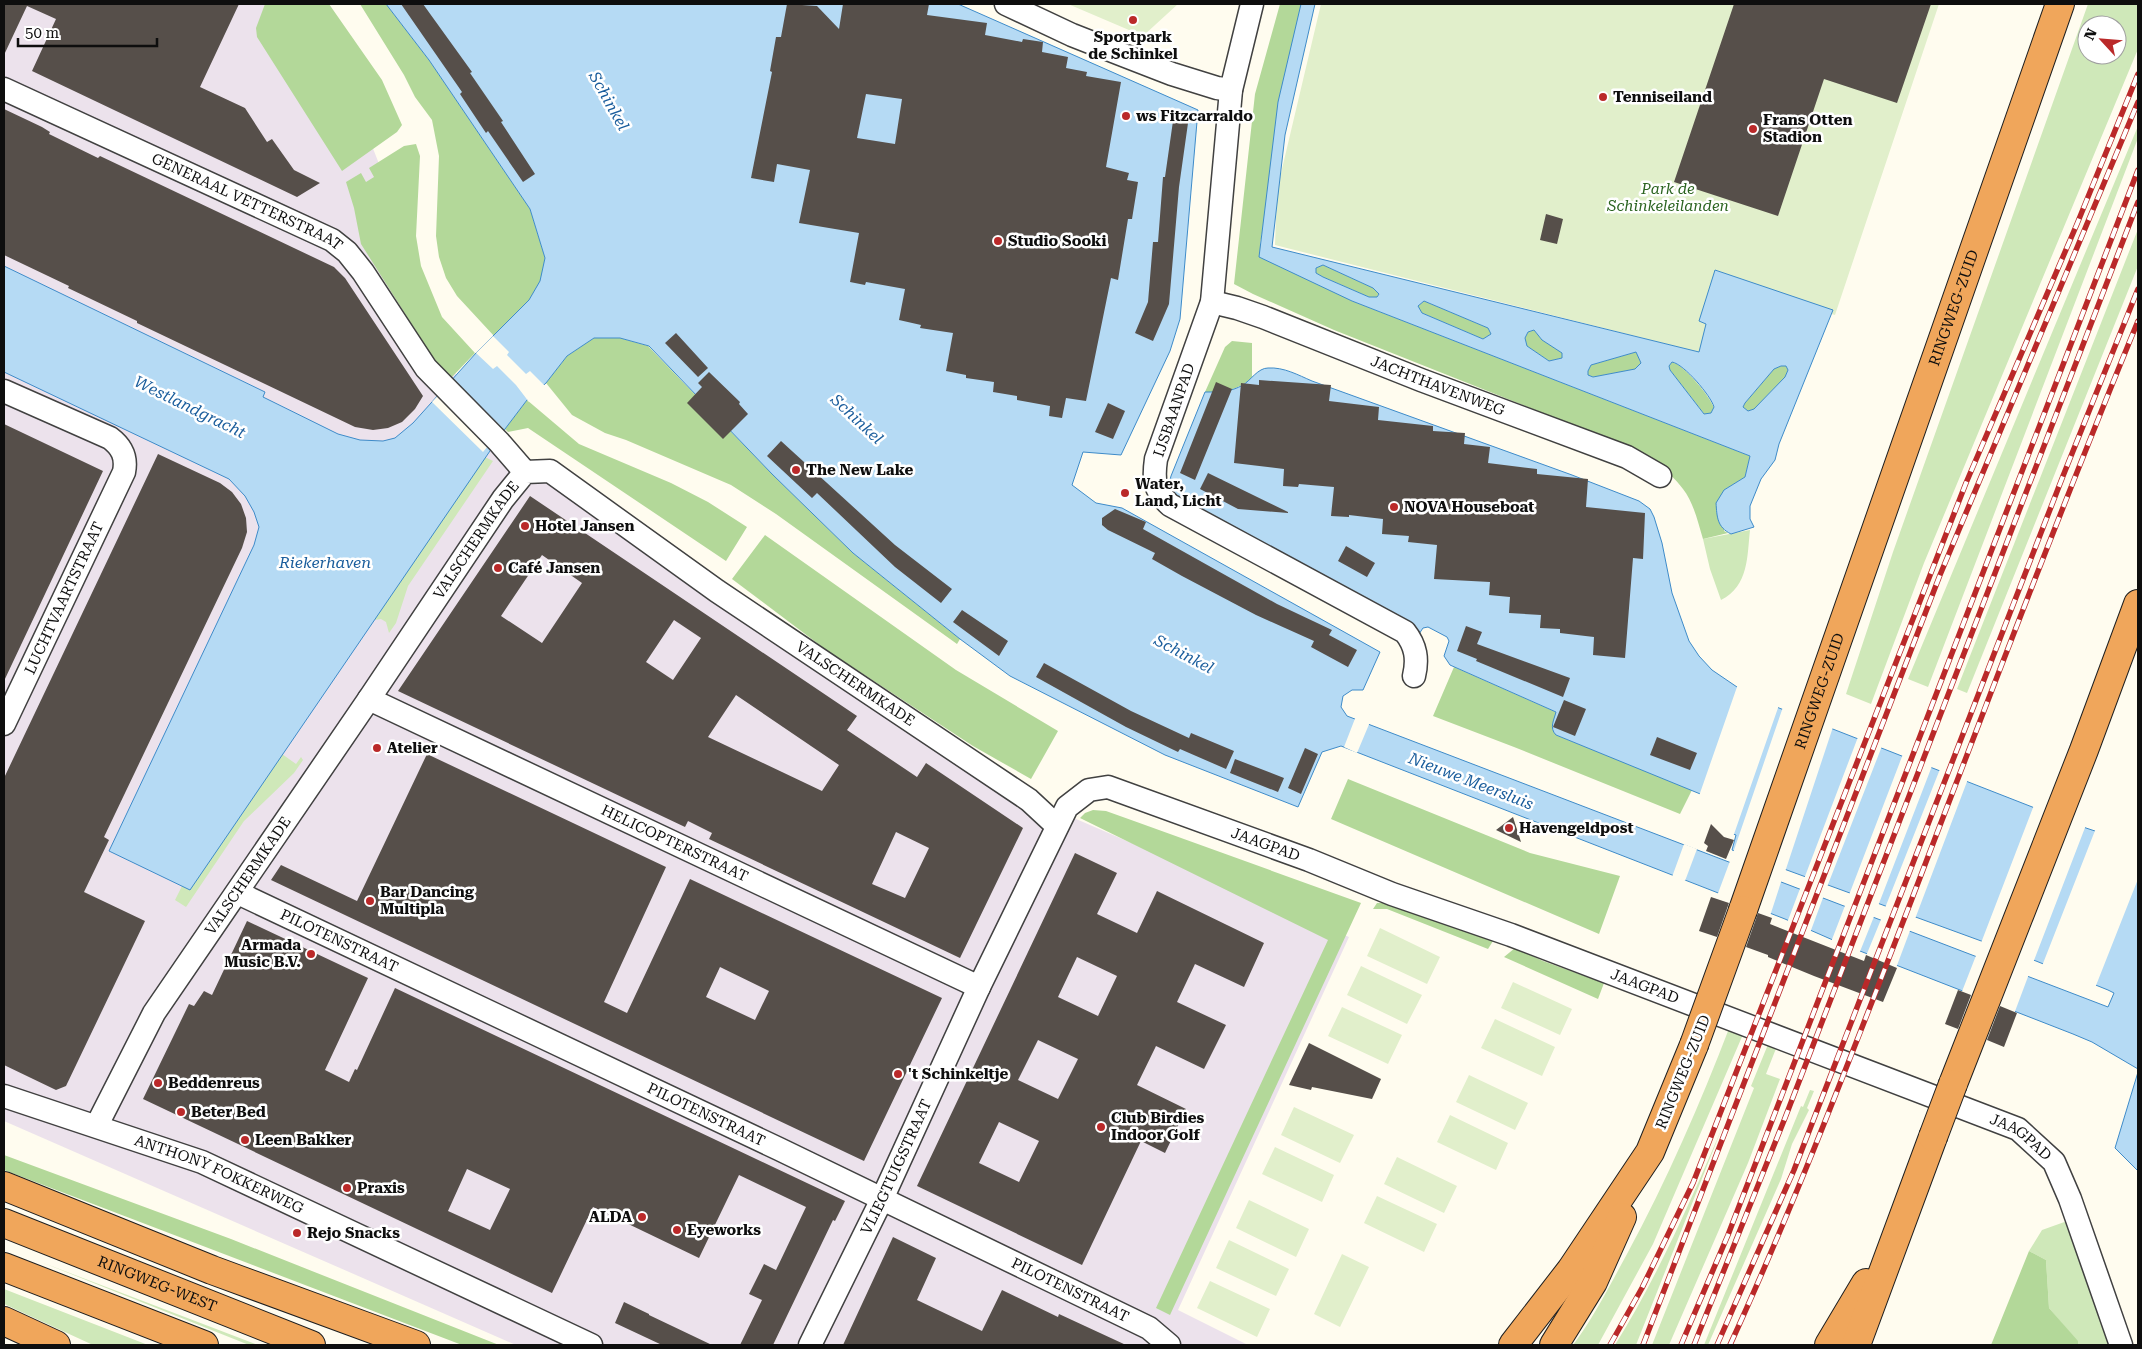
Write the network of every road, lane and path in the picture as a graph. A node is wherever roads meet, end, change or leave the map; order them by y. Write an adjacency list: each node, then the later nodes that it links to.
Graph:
1 (1006, 4): 5 (street)
2 (1252, 4): 5 (street, IJSBAANPAD)
3 (2060, 4): 19 (highway, RINGWEG-ZUID, bridge)
4 (4, 89): 8 (street, GENERAAL VETTERSTRAAT)
5 (1231, 90): 6 (street, IJSBAANPAD)
6 (1212, 302): 9 (street, JACHTHAVENWEG); 11 (street, IJSBAANPAD)
7 (4, 391): 13 (street, LUCHTVAARTSTRAAT)
8 (525, 472): 12 (street, VALSCHERMKADE); 14 (street, VALSCHERMKADE)
9 (1660, 476)
10 (2138, 604): 23 (highway, bridge)
11 (1414, 676)
12 (369, 700): 15 (street, VALSCHERMKADE); 16 (street, HELICOPTERSTRAAT)
13 (4, 724)
14 (1057, 826): 16 (street, VLIEGTUIGSTRAAT); 37 (street, JAAGPAD)
15 (238, 893): 18 (street, VALSCHERMKADE); 21 (street, PILOTENSTRAAT)
16 (979, 987): 21 (street, VLIEGTUIGSTRAAT)
17 (4, 1096): 18 (street, ANTHONY FOKKERWEG)
18 (97, 1125): 30 (street, ANTHONY FOKKERWEG)
19 (1650, 1152): 33 (highway, RINGWEG-ZUID); 34 (highway)
20 (4, 1186): 29 (highway)
21 (882, 1199): 31 (street, VLIEGTUIGSTRAAT); 32 (street, PILOTENSTRAAT)
22 (4, 1223): 28 (highway, RINGWEG-WEST)
23 (1898, 1228): 35 (highway); 36 (highway)
24 (4, 1267): 27 (highway)
25 (8, 1325): 26 (highway)
26 (56, 1345)
27 (204, 1345)
28 (311, 1345)
29 (416, 1345)
30 (590, 1345)
31 (810, 1345)
32 (1169, 1345)
33 (1513, 1345)
34 (1554, 1345)
35 (1829, 1345)
36 (1856, 1345)
37 (2121, 1345)

